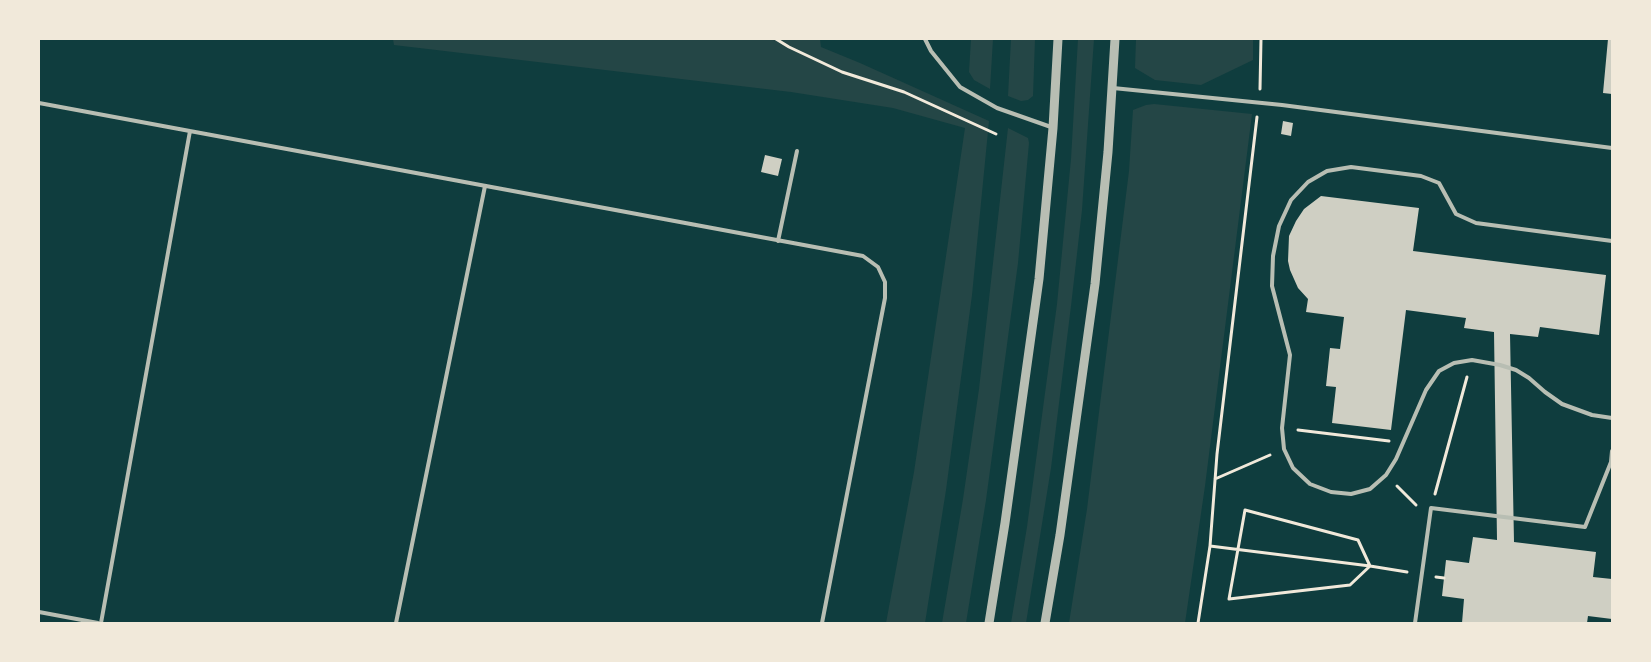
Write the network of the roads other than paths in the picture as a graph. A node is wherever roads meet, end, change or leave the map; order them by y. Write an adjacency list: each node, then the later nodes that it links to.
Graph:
1 (925, 39): 6 (lane)
2 (1058, 39): 6 (street)
3 (1115, 39): 4 (street)
4 (1113, 88): 8 (lane); 20 (street)
5 (39, 103): 7 (lane)
6 (1053, 128): 19 (street)
7 (190, 131): 10 (lane); 16 (lane)
8 (1612, 148)
9 (798, 151): 11 (lane)
10 (486, 186): 11 (lane); 17 (lane)
11 (778, 241): 18 (lane)
12 (1612, 241): 13 (lane)
13 (1612, 418)
14 (1612, 451): 21 (lane)
15 (39, 612): 16 (lane)
16 (100, 623)
17 (396, 623)
18 (822, 623)
19 (989, 623)
20 (1045, 623)
21 (1415, 623)

